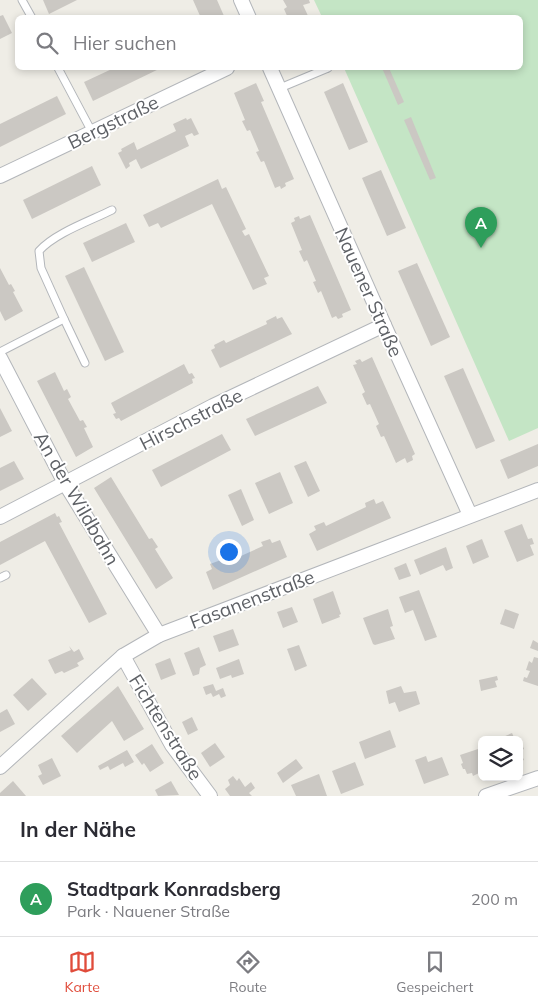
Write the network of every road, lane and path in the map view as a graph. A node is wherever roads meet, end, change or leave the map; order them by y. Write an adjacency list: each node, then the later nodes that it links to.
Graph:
1 (22, 0): 3 (lane)
2 (241, 0): 4 (street)
3 (30, 15)
4 (247, 15)
5 (59, 70): 10 (lane)
6 (222, 70): 10 (street, Bergstraße)
7 (271, 70): 9 (street, Nauener Straße)
8 (323, 70): 9 (lane)
9 (280, 88): 14 (street, Nauener Straße)
10 (92, 132): 11 (street, Bergstraße)
11 (0, 176)
12 (112, 210): 13 (lane)
13 (64, 319): 15 (lane); 17 (lane)
14 (384, 325): 18 (street, Hirschstraße); 20 (street, Nauener Straße)
15 (0, 352)
16 (0, 358): 18 (street, An der Wildbahn)
17 (85, 363)
18 (65, 483): 21 (street, Hirschstraße); 22 (street, An der Wildbahn)
19 (538, 490): 20 (street, Fasanenstraße)
20 (470, 515): 22 (street, Fasanenstraße)
21 (0, 517)
22 (159, 634): 23 (street, Fasanenstraße)
23 (123, 656): 24 (street, Fasanenstraße); 26 (street, Fichtenstraße)
24 (0, 766)
25 (538, 778): 27 (street)
26 (210, 796)
27 (486, 796)

